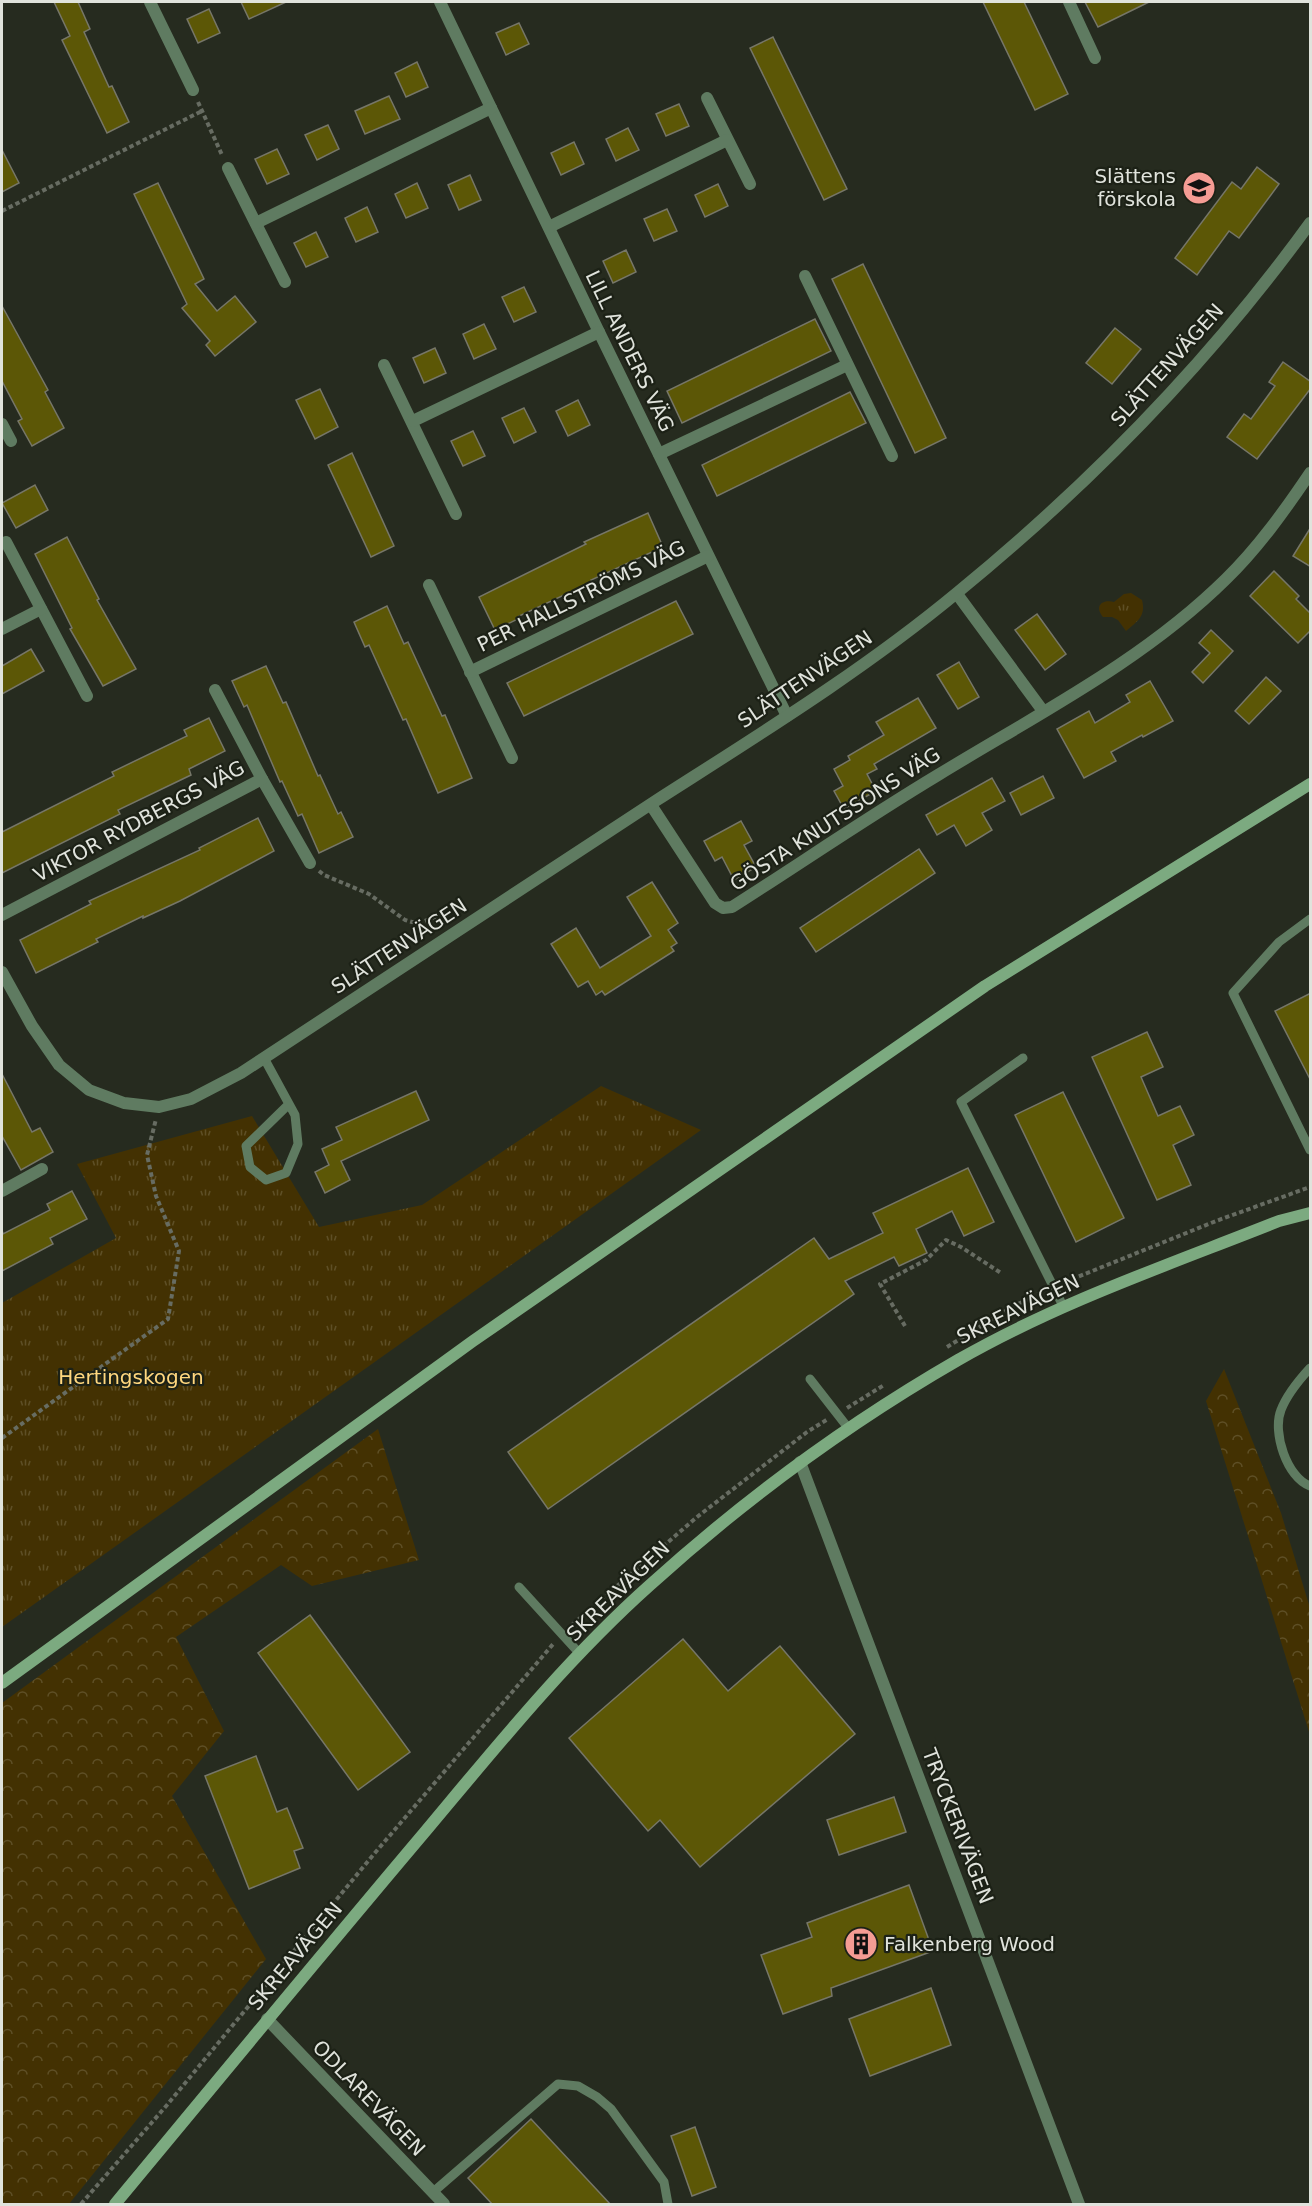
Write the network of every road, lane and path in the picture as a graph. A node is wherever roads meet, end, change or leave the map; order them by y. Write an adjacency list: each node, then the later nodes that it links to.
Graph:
1 (150, 2): 5 (street)
2 (440, 2): 7 (street, LILL ANDERS VÄG)
3 (1069, 2): 4 (street)
4 (1095, 58)
5 (193, 90): 8 (path)
6 (707, 98): 9 (street)
7 (491, 108): 13 (street); 15 (street, LILL ANDERS VÄG)
8 (202, 111): 10 (path); 12 (path)
9 (728, 140): 11 (street); 15 (street)
10 (228, 168): 13 (street)
11 (750, 184)
12 (2, 211)
13 (256, 223): 17 (street)
14 (1311, 223): 31 (street, SLÄTTENVÄGEN)
15 (549, 227): 18 (street, LILL ANDERS VÄG)
16 (806, 276): 20 (street)
17 (285, 282)
18 (599, 332): 21 (street); 24 (street, LILL ANDERS VÄG)
19 (384, 365): 21 (street)
20 (847, 365): 24 (street); 25 (street)
21 (413, 422): 27 (street)
22 (2, 424): 23 (street)
23 (11, 441)
24 (659, 454): 29 (street, LILL ANDERS VÄG)
25 (892, 456)
26 (1311, 473): 37 (street, GÖSTA KNUTSSONS VÄG)
27 (456, 514)
28 (6, 542): 32 (street)
29 (708, 555): 34 (street, PER HALLSTRÖMS VÄG); 38 (street, LILL ANDERS VÄG)
30 (429, 585): 34 (street, PER HALLSTRÖMS VÄG)
31 (957, 594): 37 (street); 38 (street, SLÄTTENVÄGEN)
32 (41, 609): 33 (street); 36 (street)
33 (2, 629)
34 (470, 672): 39 (street, PER HALLSTRÖMS VÄG)
35 (215, 690): 40 (street, VIKTOR RYDBERGS VÄG)
36 (87, 696)
37 (1044, 711): 42 (street, GÖSTA KNUTSSONS VÄG)
38 (788, 716): 42 (street, SLÄTTENVÄGEN)
39 (512, 758)
40 (262, 779): 43 (street, VIKTOR RYDBERGS VÄG); 45 (street, VIKTOR RYDBERGS VÄG)
41 (1311, 784): 73 (street)
42 (651, 805): 48 (street, SLÄTTENVÄGEN)
43 (310, 863): 44 (path)
44 (476, 902)
45 (2, 915)
46 (1311, 919): 52 (lane)
47 (2, 972): 51 (street)
48 (264, 1058): 50 (lane); 51 (street, SLÄTTENVÄGEN)
49 (1023, 1058): 58 (lane)
50 (289, 1104): 50 (lane)
51 (159, 1107): 67 (path)
52 (1311, 1150)
53 (42, 1169): 55 (street)
54 (1311, 1187): 58 (path)
55 (2, 1191)
56 (1311, 1213): 59 (street, SKREAVÄGEN)
57 (1000, 1272): 60 (path)
58 (1054, 1287): 59 (lane); 61 (path)
59 (1063, 1306): 66 (street, SKREAVÄGEN)
60 (905, 1326)
61 (944, 1348)
62 (1311, 1368): 69 (lane)
63 (810, 1379): 65 (lane)
64 (885, 1384): 65 (path)
65 (837, 1414): 66 (lane); 71 (path)
66 (849, 1429): 68 (street, SKREAVÄGEN)
67 (2, 1438)
68 (800, 1462): 72 (street, SKREAVÄGEN); 80 (street, TRYCKERIVÄGEN)
69 (1311, 1486)
70 (519, 1587): 71 (lane)
71 (562, 1634): 72 (lane); 76 (path)
72 (580, 1654): 74 (street, SKREAVÄGEN)
73 (2, 1683)
74 (267, 2019): 75 (street, ODLAREVÄGEN); 77 (street, SKREAVÄGEN)
75 (432, 2193): 78 (street, ODLAREVÄGEN); 79 (lane)
76 (81, 2205)
77 (115, 2205)
78 (444, 2205)
79 (668, 2205)
80 (1079, 2205)

